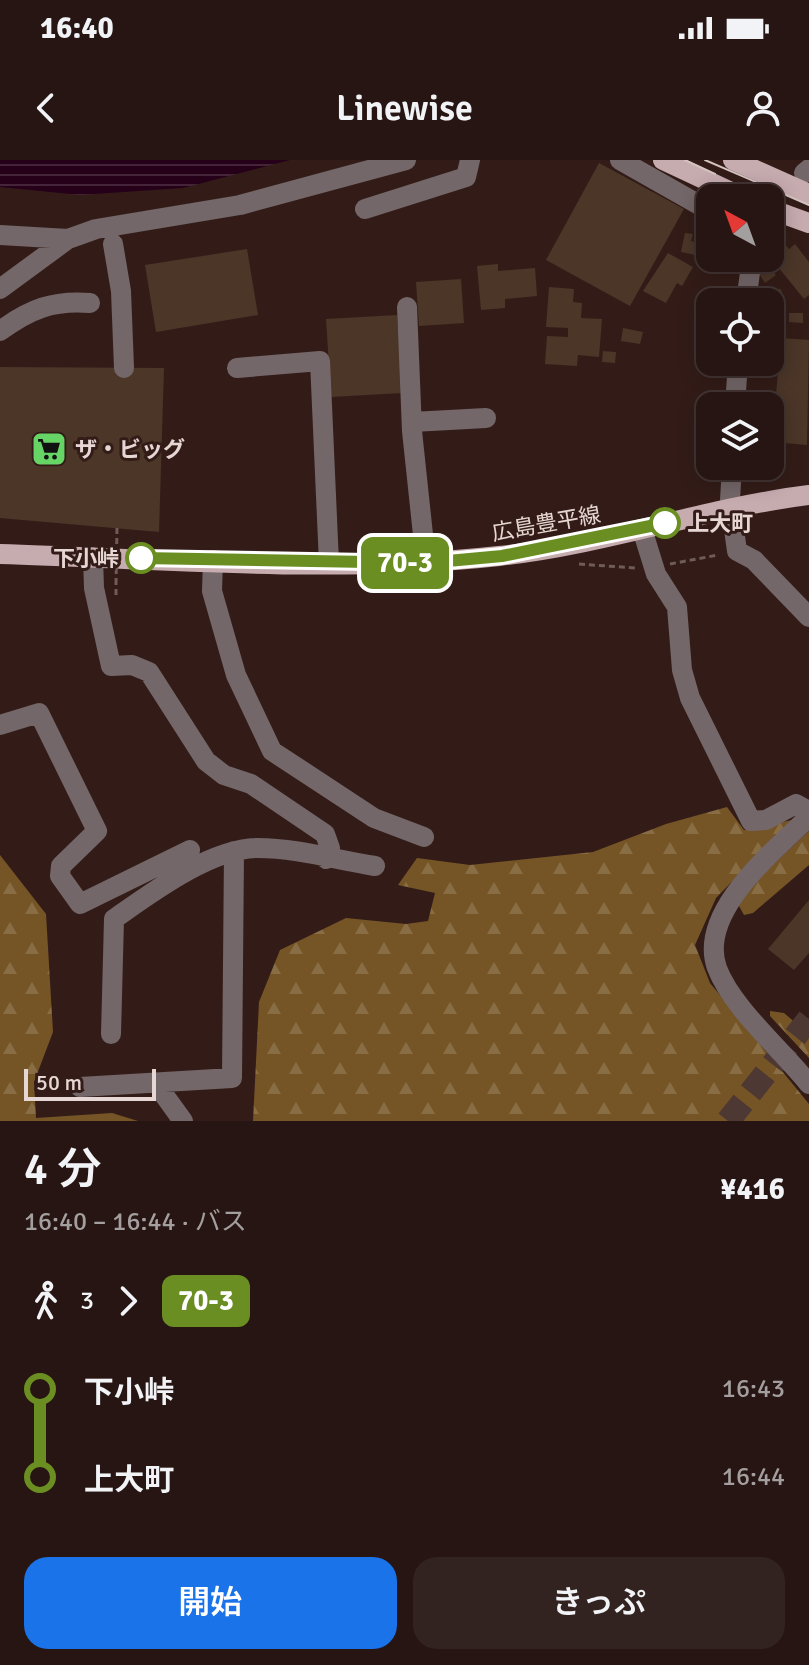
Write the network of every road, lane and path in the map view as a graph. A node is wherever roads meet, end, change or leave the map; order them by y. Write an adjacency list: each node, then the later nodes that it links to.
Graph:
1 (406, 160): 13 (street)
2 (470, 160): 9 (street)
3 (620, 160): 8 (street)
4 (663, 160): 6 (main road)
5 (733, 160): 7 (main road)
6 (714, 184)
7 (809, 194)
8 (696, 203)
9 (365, 209)
10 (784, 214): 11 (main road)
11 (809, 223)
12 (0, 235): 13 (street)
13 (68, 239): 15 (street)
14 (113, 244): 19 (street)
15 (0, 289)
16 (90, 303): 18 (street)
17 (407, 307): 22 (street)
18 (0, 331)
19 (124, 368)
20 (237, 368): 31 (street)
21 (486, 418): 22 (street)
22 (412, 422): 32 (street)
23 (732, 480): 25 (street)
24 (809, 495): 25 (main road, 広島豊平線)
25 (731, 508): 27 (main road, 広島豊平線); 34 (street)
26 (117, 528): 33 (path, bridge)
27 (642, 529): 32 (main road, 広島豊平線); 36 (street)
28 (0, 554): 29 (main road, 広島豊平線)
29 (93, 557): 30 (main road, 広島豊平線); 41 (street)
30 (213, 560): 31 (main road, 広島豊平線); 38 (street)
31 (329, 563): 32 (main road, 広島豊平線)
32 (426, 563)
33 (116, 584)
34 (809, 617)
35 (0, 725): 39 (street)
36 (809, 811)
37 (809, 817): 45 (street)
38 (424, 837)
39 (190, 850)
40 (234, 851): 41 (street); 43 (street); 44 (street)
41 (326, 859): 42 (street)
42 (375, 866)
43 (111, 1034)
44 (161, 1084): 46 (street); 47 (street)
45 (809, 1084)
46 (80, 1087)
47 (183, 1121)

